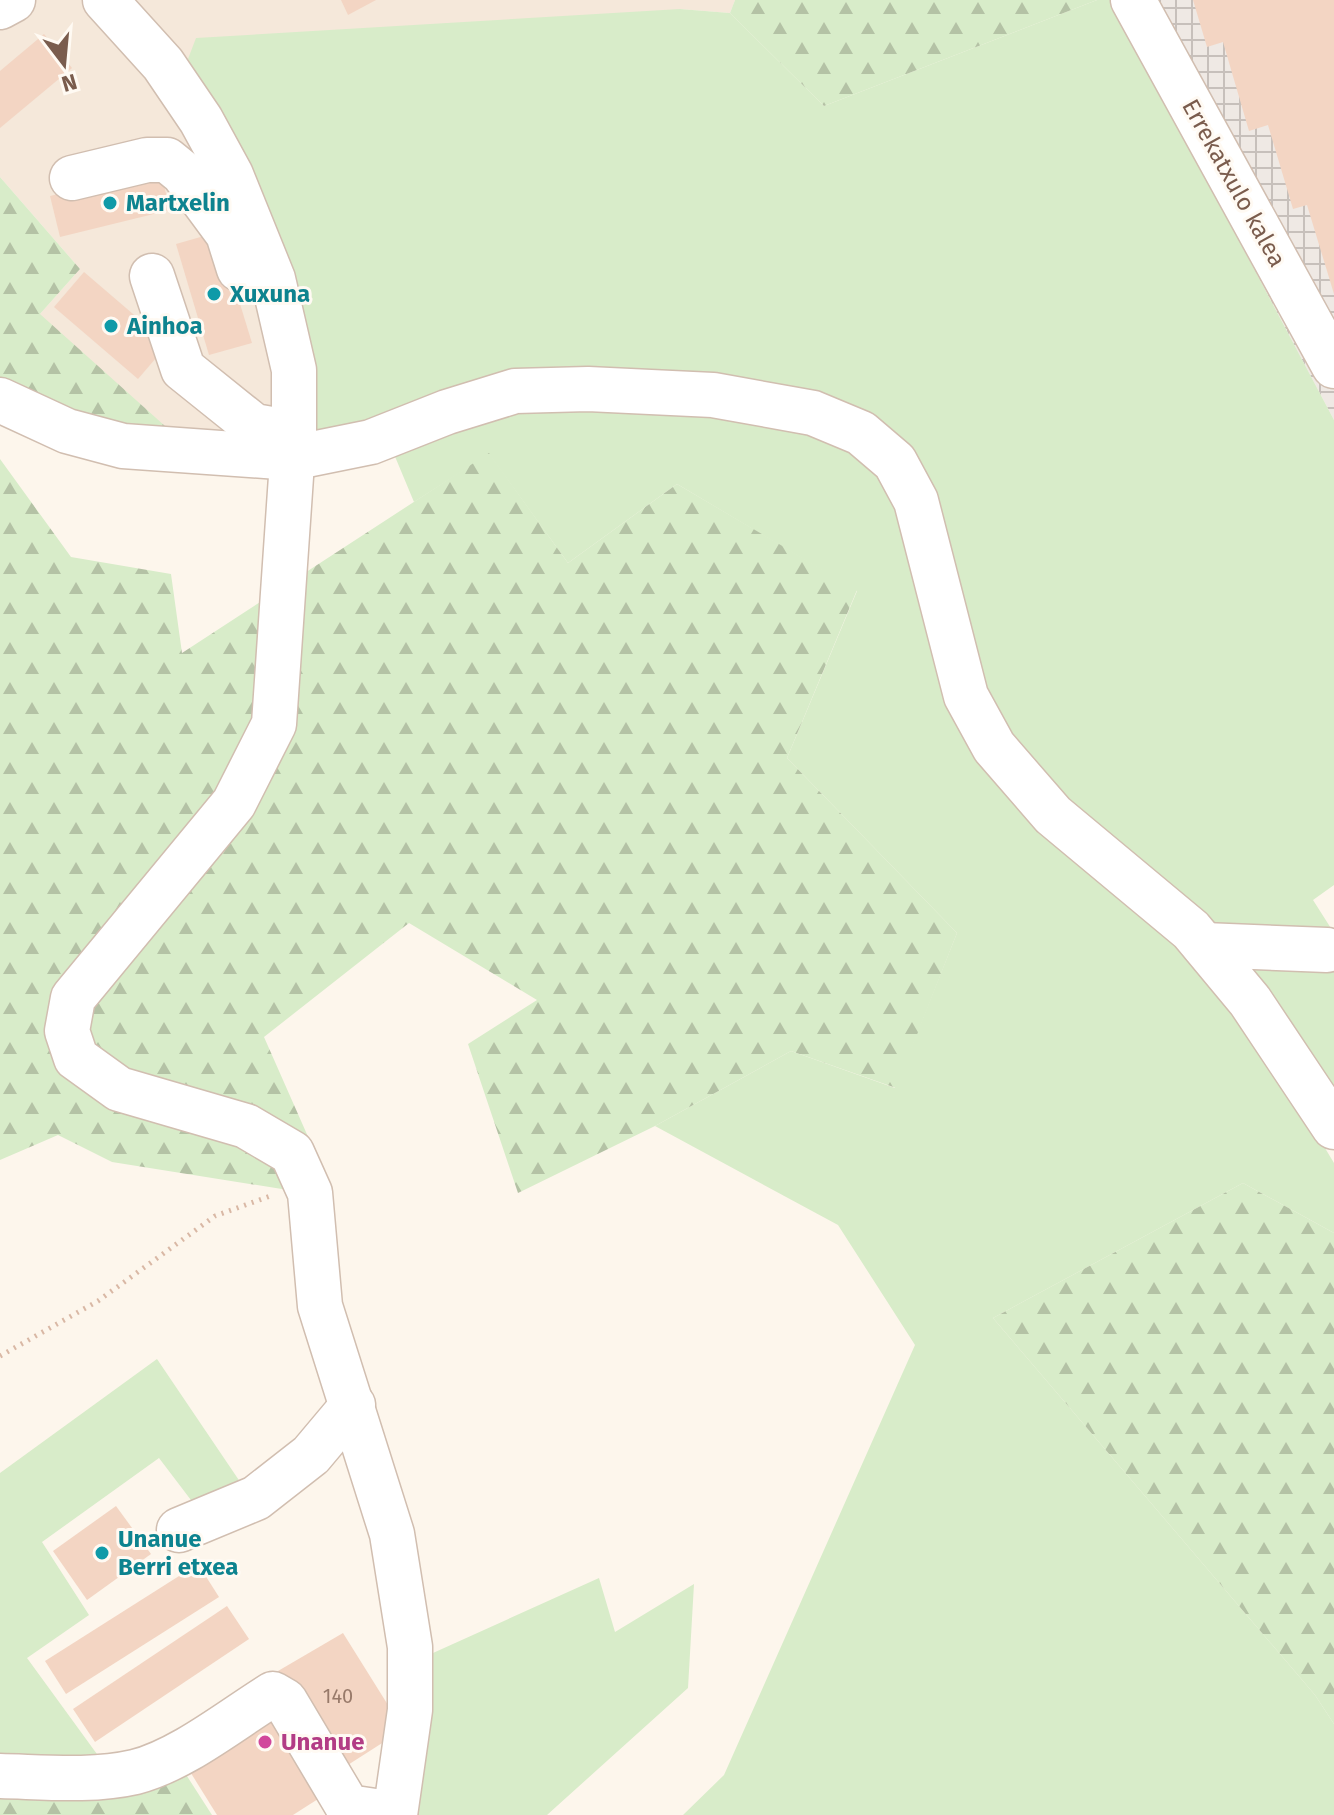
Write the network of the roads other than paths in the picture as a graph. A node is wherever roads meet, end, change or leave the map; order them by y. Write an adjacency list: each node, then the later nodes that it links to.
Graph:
1 (105, 0): 6 (street)
2 (1133, 0): 5 (street, Errekatxulo kalea)
3 (72, 178): 6 (street)
4 (152, 276): 8 (street)
5 (1334, 366)
6 (294, 370): 8 (street)
7 (0, 400): 8 (street)
8 (293, 445): 9 (street); 12 (street)
9 (1204, 945): 10 (street); 11 (street)
10 (1327, 950)
11 (1334, 1127)
12 (353, 1405): 13 (street); 15 (street)
13 (179, 1530)
14 (0, 1776): 15 (street)
15 (395, 1815)

